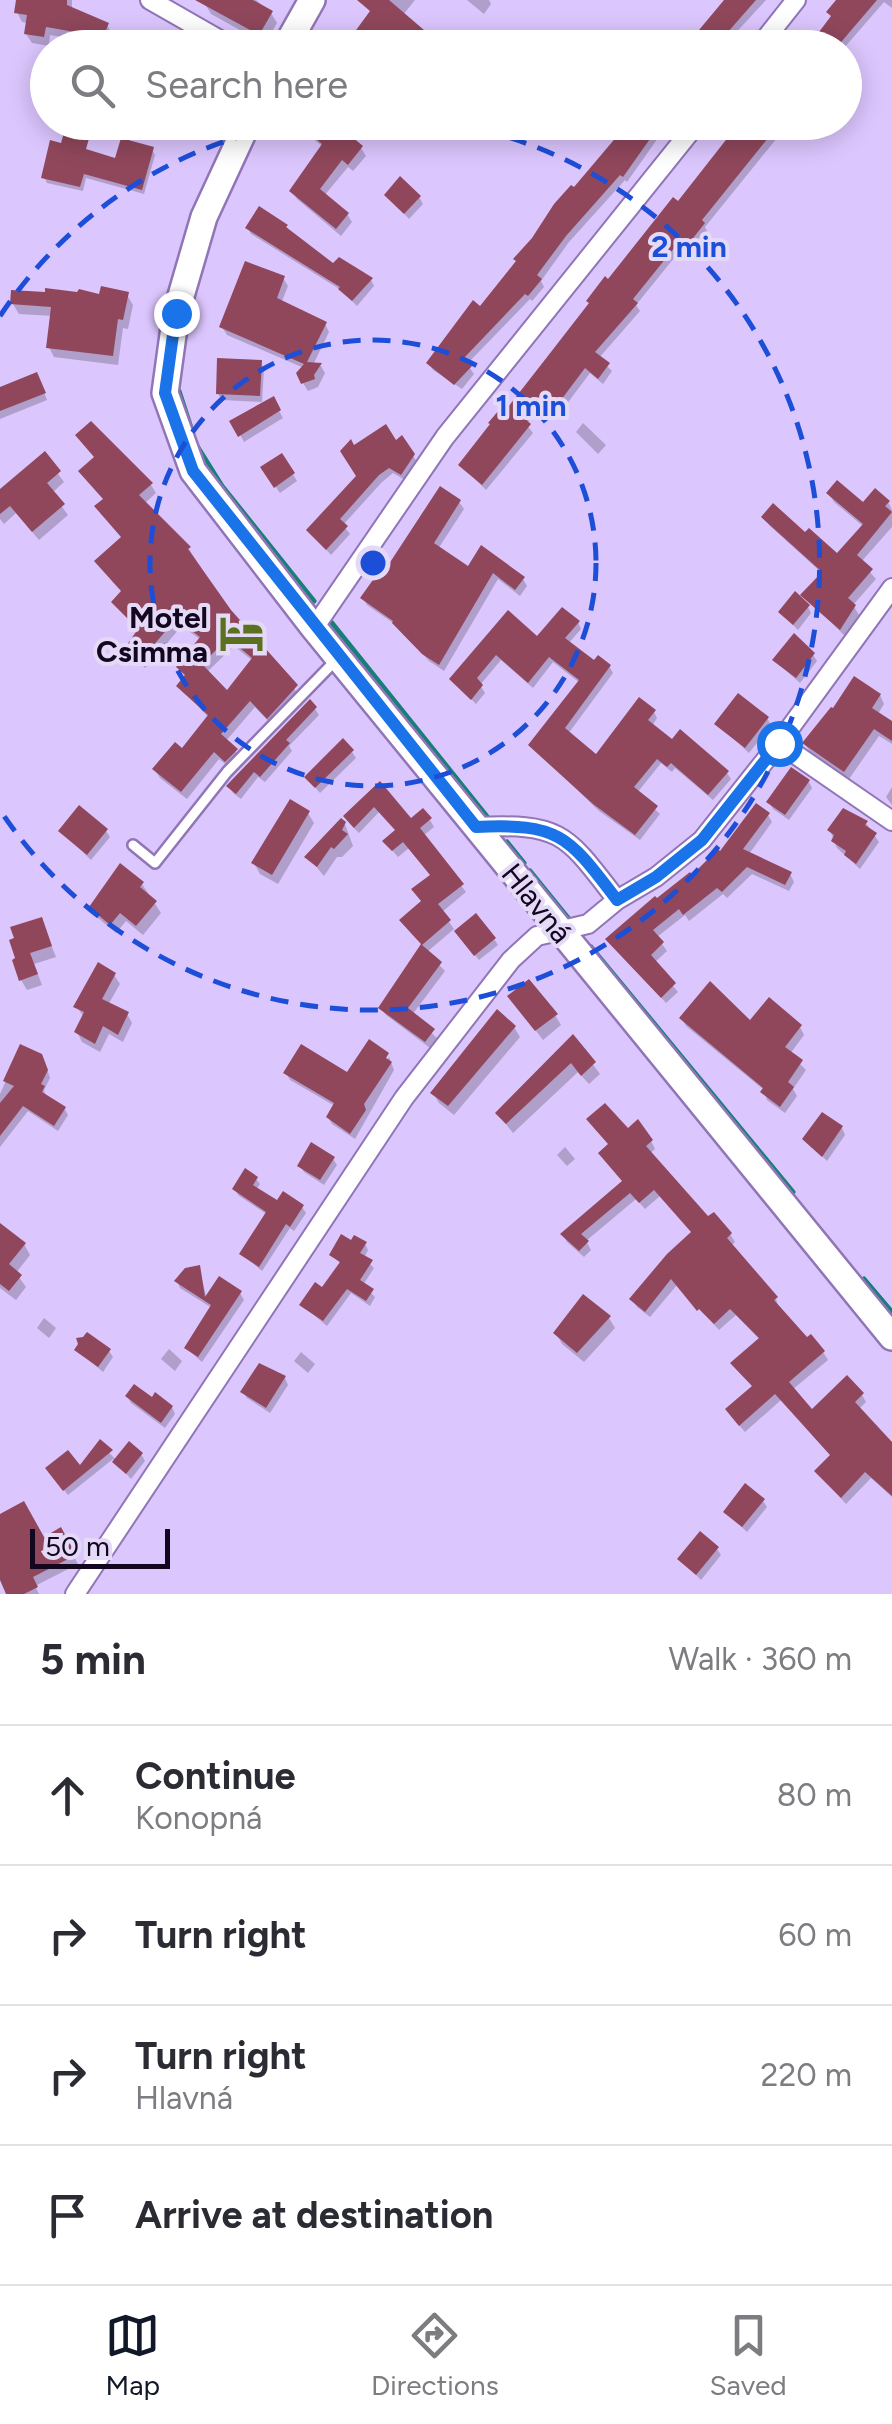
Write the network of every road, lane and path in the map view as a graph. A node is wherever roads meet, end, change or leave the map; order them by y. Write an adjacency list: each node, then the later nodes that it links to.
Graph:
1 (150, 0): 4 (street)
2 (312, 0): 5 (street)
3 (796, 0): 6 (street)
4 (202, 30)
5 (295, 30)
6 (772, 30)
7 (240, 140): 10 (street, Hlavná)
8 (684, 140): 10 (street)
9 (892, 588): 12 (street)
10 (314, 628): 11 (street, Hlavná)
11 (339, 658): 14 (street, Hlavná); 15 (lane)
12 (779, 743): 13 (street); 16 (street)
13 (892, 821)
14 (476, 827): 16 (street); 17 (street, Hlavná)
15 (133, 845)
16 (617, 900): 17 (street)
17 (561, 933): 18 (street, Hlavná); 19 (street)
18 (892, 1337)
19 (75, 1594)

